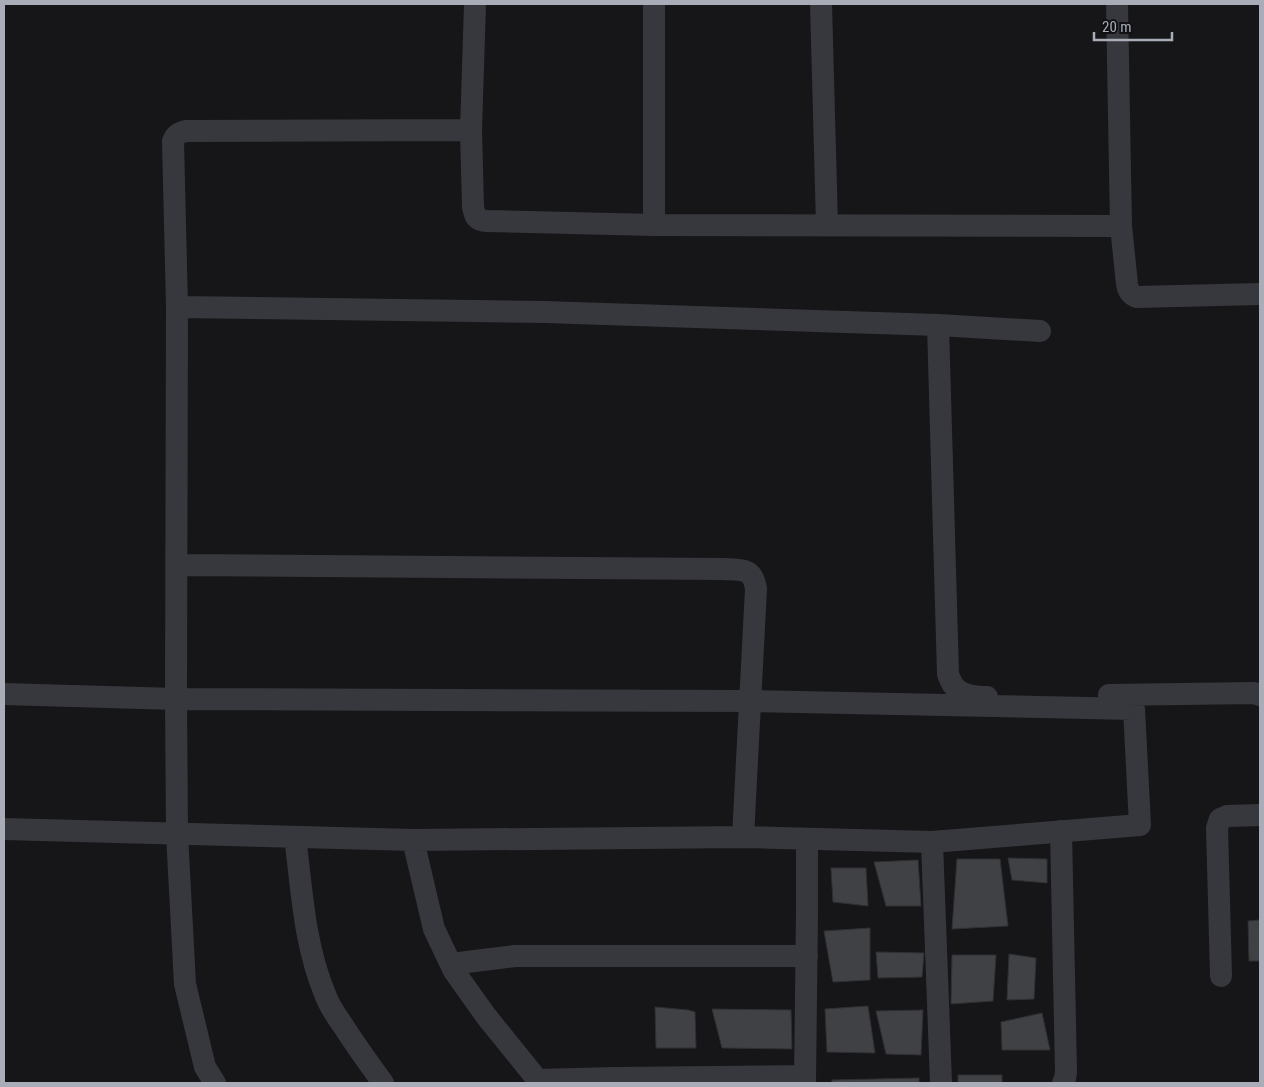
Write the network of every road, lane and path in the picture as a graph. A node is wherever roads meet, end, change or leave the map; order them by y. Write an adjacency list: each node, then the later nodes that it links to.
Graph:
1 (474, 4): 5 (street)
2 (654, 4): 6 (street)
3 (821, 4): 7 (street)
4 (1117, 4): 8 (street)
5 (471, 130): 6 (street); 10 (street)
6 (654, 225): 7 (street)
7 (827, 225): 8 (street)
8 (1121, 226): 9 (street)
9 (1260, 294)
10 (177, 307): 11 (street); 13 (street)
11 (938, 325): 12 (street); 15 (street)
12 (1040, 331)
13 (177, 565): 16 (street); 17 (street)
14 (4, 694): 16 (street)
15 (1260, 695)
16 (176, 699): 17 (street); 21 (street)
17 (750, 701): 20 (street); 23 (street)
18 (1260, 815): 29 (street)
19 (4, 829): 21 (street)
20 (1061, 832): 26 (street); 35 (street)
21 (177, 834): 22 (street); 32 (street)
22 (295, 837): 25 (street); 33 (street)
23 (743, 837): 24 (street); 25 (street)
24 (807, 839): 26 (street); 27 (street)
25 (413, 840): 28 (street)
26 (932, 842): 34 (street)
27 (807, 956): 28 (street); 30 (street)
28 (451, 964): 31 (street)
29 (1221, 976)
30 (805, 1080): 31 (street)
31 (539, 1082)
32 (215, 1083)
33 (383, 1083)
34 (941, 1083)
35 (1063, 1083)

